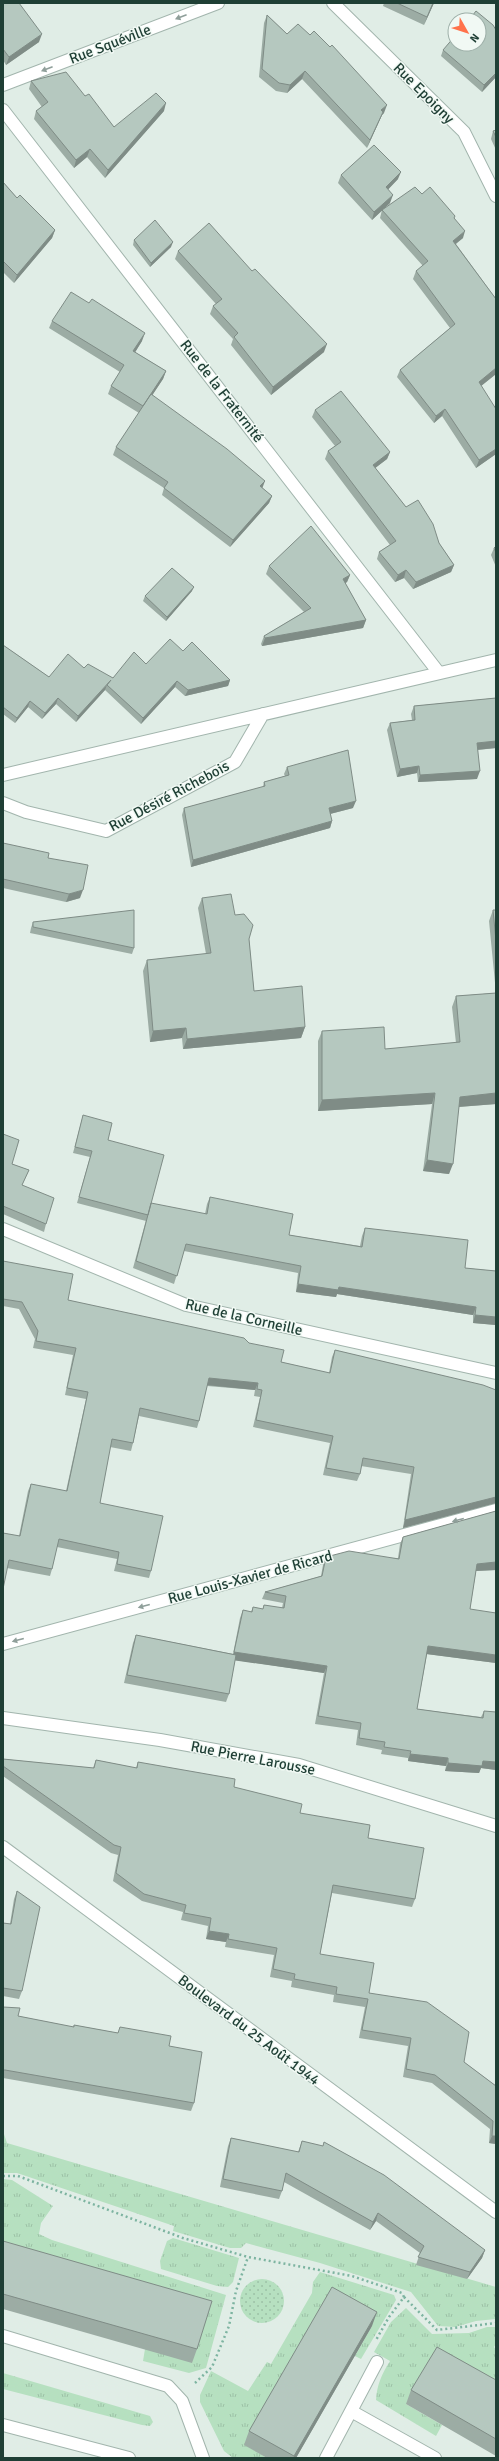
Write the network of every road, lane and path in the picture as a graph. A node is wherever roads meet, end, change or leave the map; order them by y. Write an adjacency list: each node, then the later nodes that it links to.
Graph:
1 (218, 3): 3 (street, Rue Squéville, one-way to 3)
2 (333, 3): 5 (street, Rue Epoigny)
3 (3, 85)
4 (3, 110): 7 (street, Rue de la Fraternité)
5 (496, 196)
6 (496, 660): 7 (street)
7 (439, 673): 8 (street)
8 (263, 714): 9 (street); 10 (street, Rue Désiré Richebois)
9 (3, 775)
10 (3, 803)
11 (3, 1229): 12 (street, Rue de la Corneille)
12 (496, 1373)
13 (496, 1510): 14 (street, Rue Louis-Xavier de Ricard, one-way to 14)
14 (3, 1644)
15 (3, 1718): 16 (street, Rue Pierre Larousse)
16 (496, 1826)
17 (3, 1847): 19 (street, Boulevard du 25 Août 1944)
18 (3, 2176): 20 (path)
19 (496, 2212)
20 (248, 2257): 21 (path); 25 (path)
21 (404, 2297): 22 (path); 24 (path)
22 (496, 2323)
23 (3, 2336): 25 (street)
24 (377, 2362): 26 (street)
25 (174, 2393): 29 (street)
26 (351, 2411): 30 (street); 31 (street)
27 (3, 2425): 28 (street)
28 (129, 2458)
29 (203, 2458)
30 (326, 2458)
31 (435, 2458)

